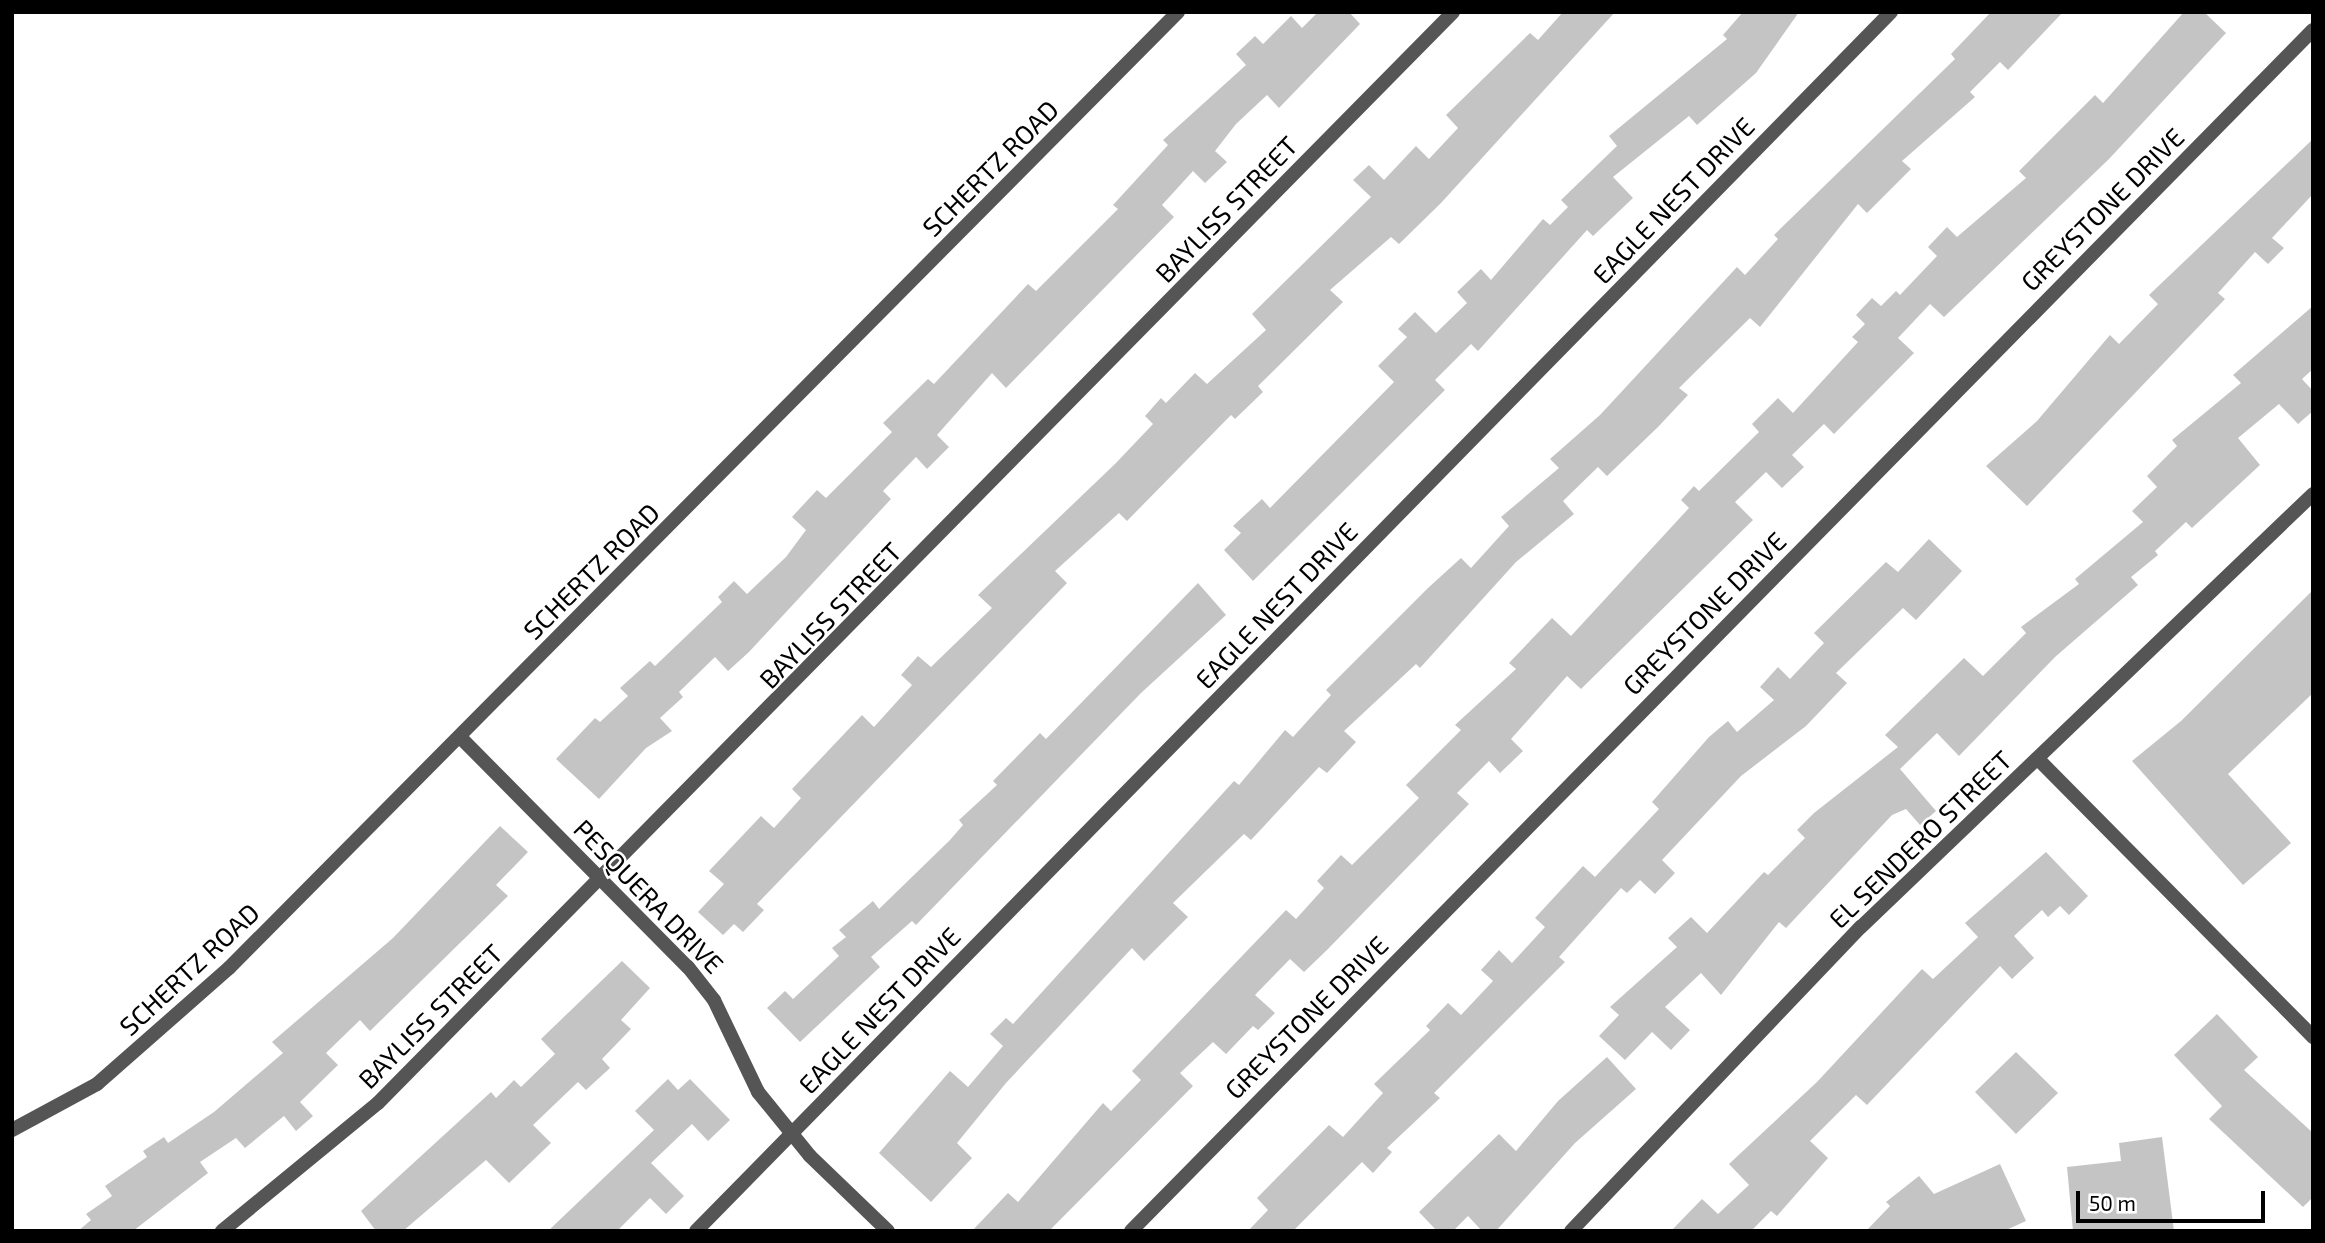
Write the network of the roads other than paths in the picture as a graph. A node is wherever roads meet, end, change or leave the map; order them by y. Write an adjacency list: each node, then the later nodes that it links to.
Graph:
1 (1178, 12): 6 (street, SCHERTZ ROAD)
2 (1453, 12): 8 (street, BAYLISS STREET)
3 (1891, 12): 11 (street, EAGLE NEST DRIVE)
4 (2313, 30): 15 (street, GREYSTONE DRIVE)
5 (2313, 494): 7 (street, EL SENDERO STREET)
6 (460, 737): 8 (street, PESQUERA DRIVE); 10 (street, SCHERTZ ROAD)
7 (2039, 760): 9 (street); 16 (street, EL SENDERO STREET)
8 (602, 880): 11 (street, PESQUERA DRIVE); 12 (street, BAYLISS STREET)
9 (2313, 1037)
10 (12, 1130)
11 (791, 1135): 13 (street, EAGLE NEST DRIVE); 14 (street, PESQUERA DRIVE)
12 (222, 1231)
13 (696, 1231)
14 (888, 1231)
15 (1130, 1231)
16 (1571, 1231)

